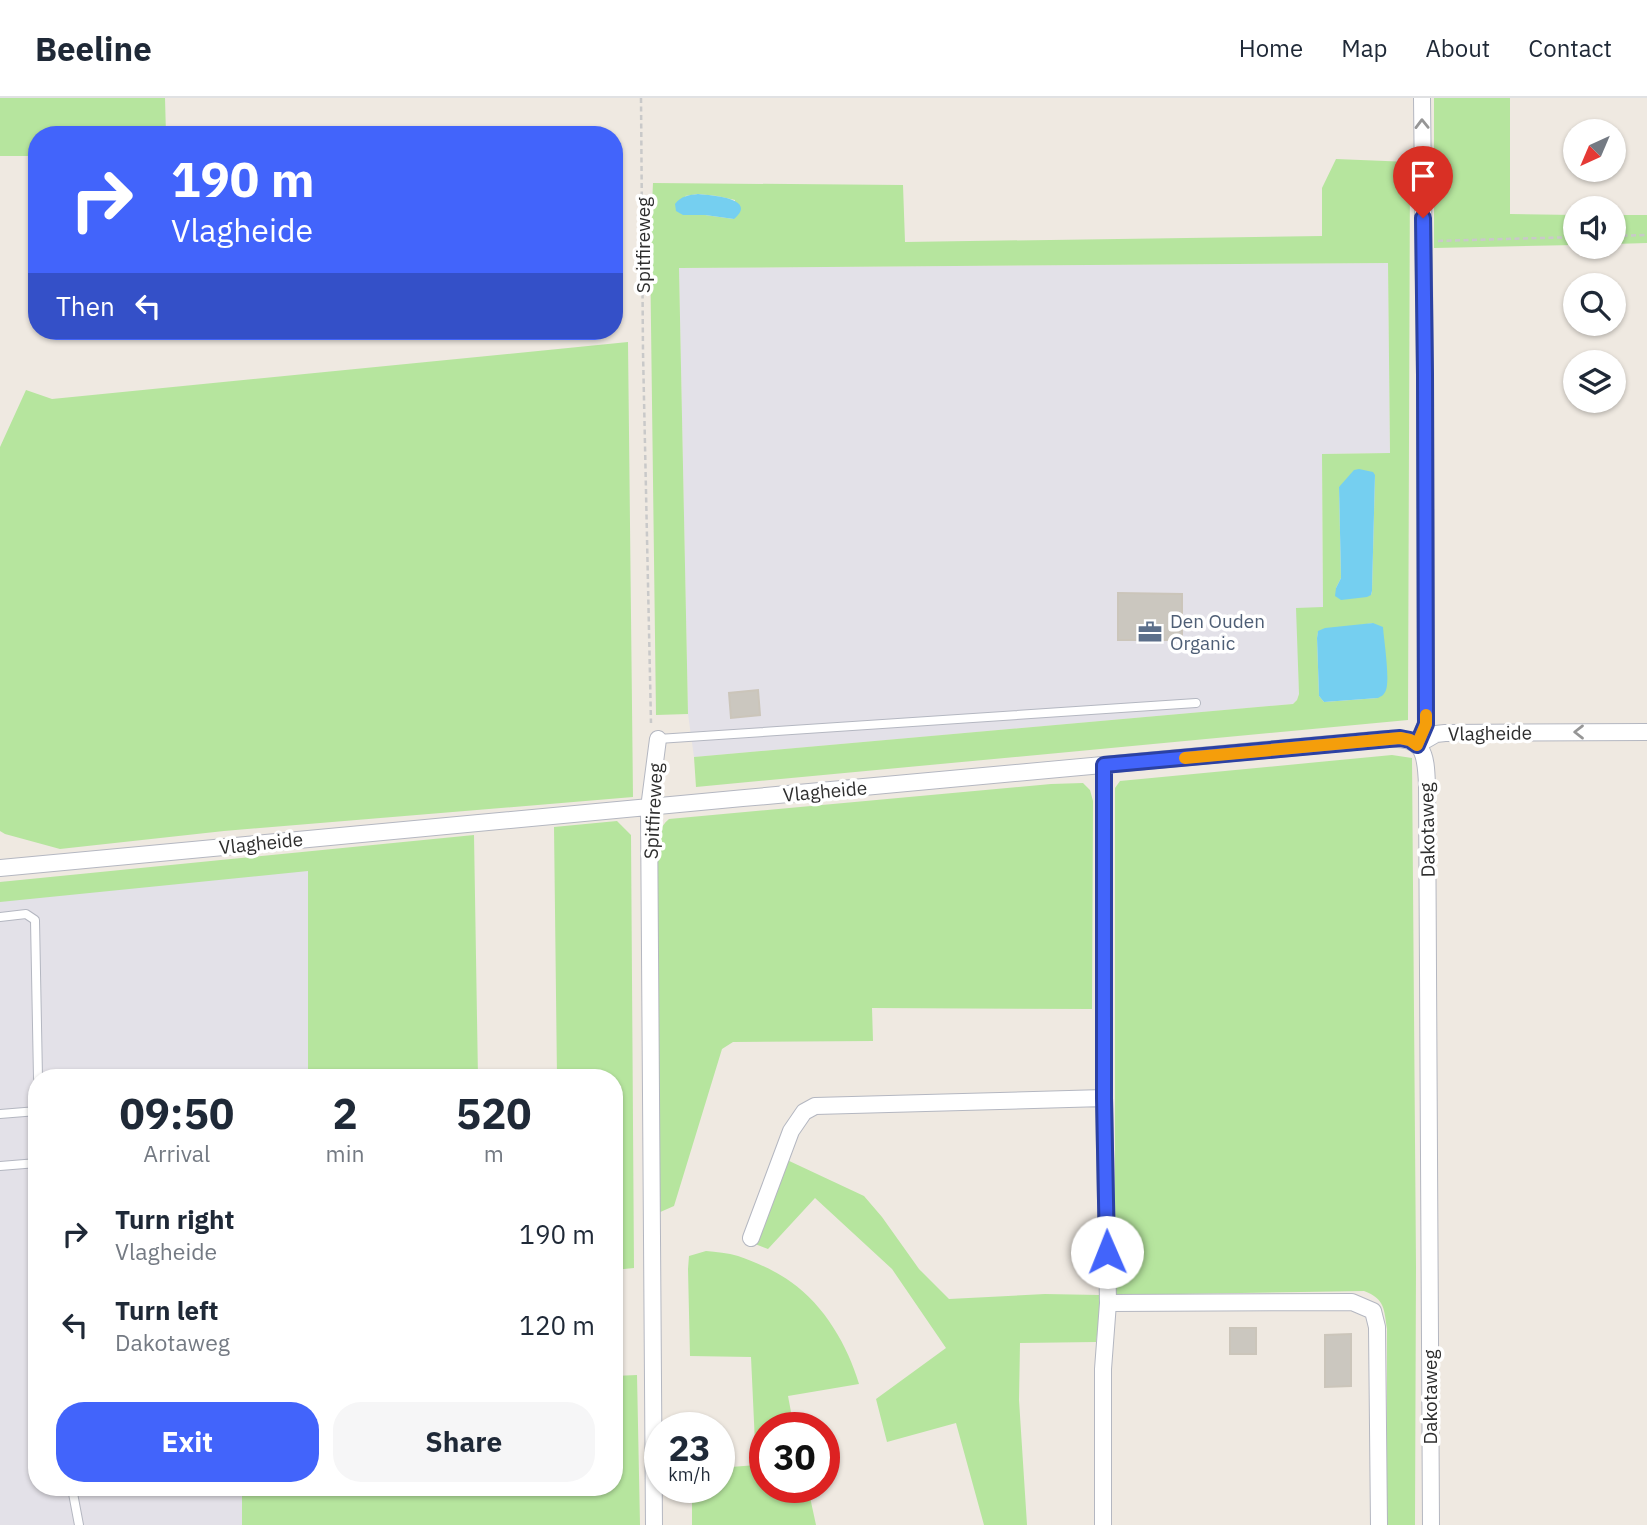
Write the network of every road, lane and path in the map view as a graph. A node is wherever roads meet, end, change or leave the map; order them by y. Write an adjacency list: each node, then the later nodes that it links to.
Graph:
1 (641, 98): 9 (path, Spitfireweg)
2 (1422, 98): 6 (street, one-way to 2)
3 (1647, 235): 4 (path)
4 (1626, 236)
5 (1563, 237): 6 (path)
6 (1423, 242): 10 (street)
7 (1196, 703): 9 (lane)
8 (1647, 732): 10 (street, Vlagheide, one-way to 10)
9 (658, 739): 12 (street, Spitfireweg)
10 (1417, 745): 11 (street, Vlagheide); 28 (street, Dakotaweg)
11 (1104, 765): 12 (street, Vlagheide); 16 (street)
12 (649, 807): 13 (street, Vlagheide); 25 (street, Spitfireweg)
13 (0, 868)
14 (0, 916): 15 (lane)
15 (37, 1069)
16 (1104, 1098): 21 (street); 22 (street)
17 (28, 1112): 18 (lane)
18 (0, 1114)
19 (28, 1164): 20 (lane)
20 (0, 1166)
21 (751, 1238)
22 (1108, 1303): 26 (street); 27 (street)
23 (74, 1496): 24 (lane)
24 (79, 1525)
25 (654, 1525)
26 (1103, 1525)
27 (1379, 1525)
28 (1431, 1525)

